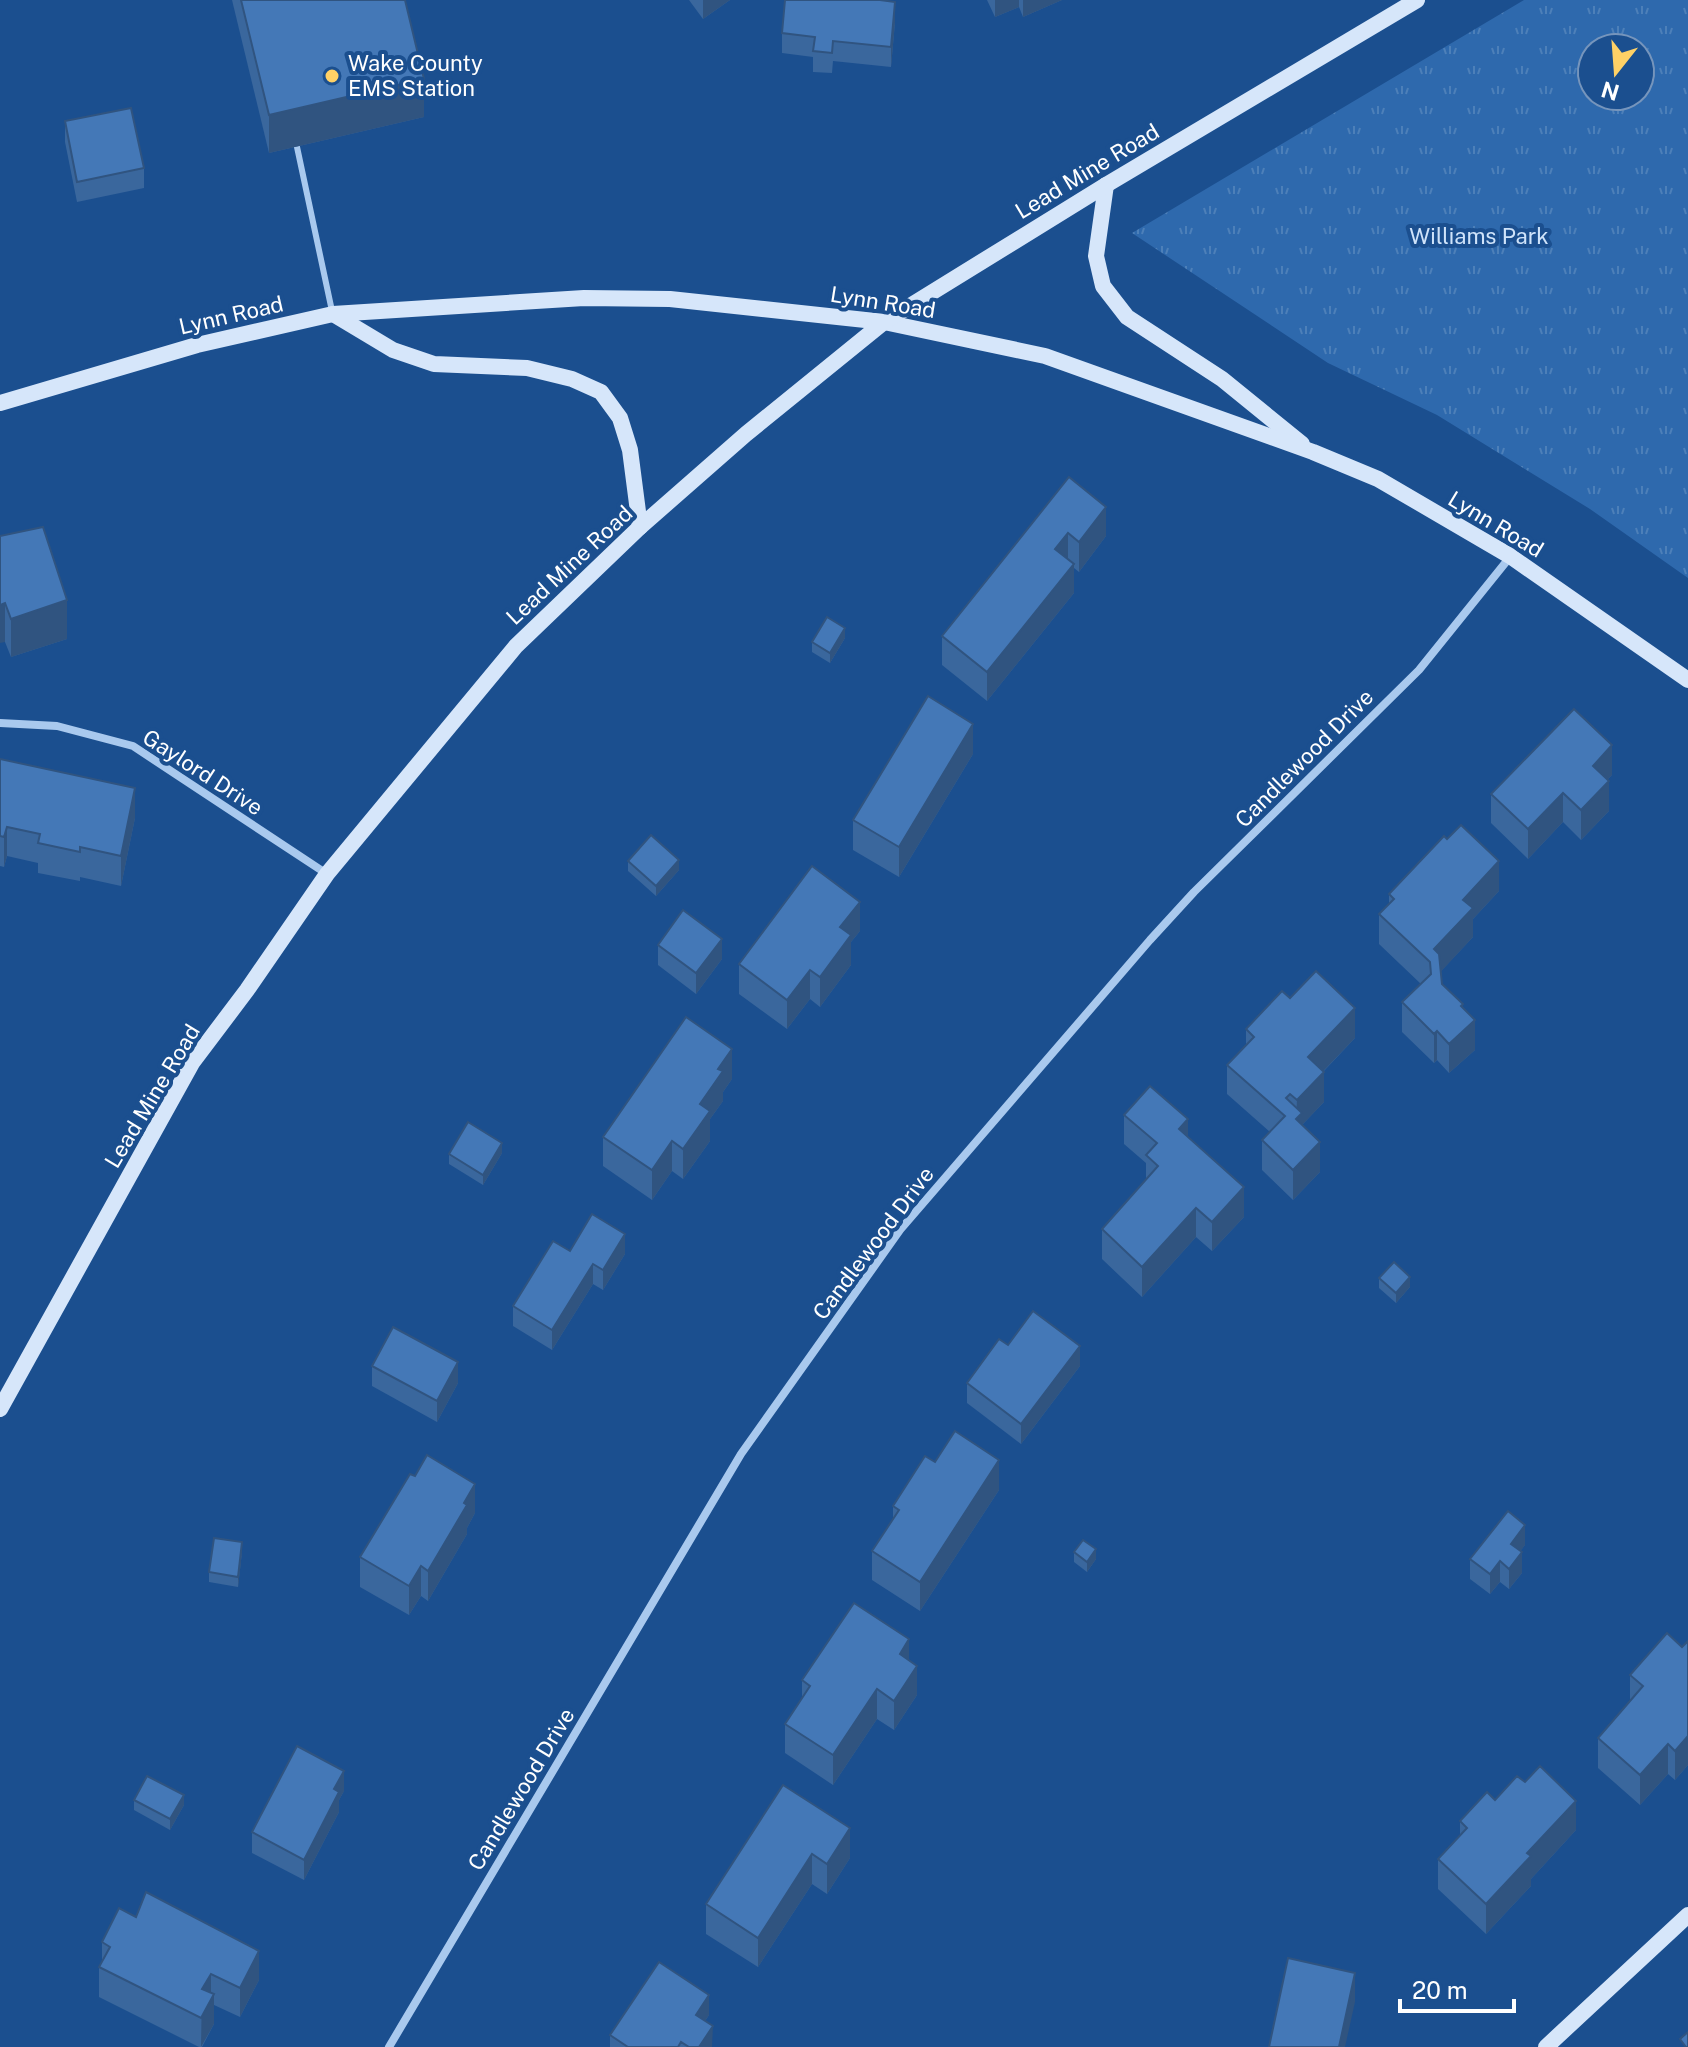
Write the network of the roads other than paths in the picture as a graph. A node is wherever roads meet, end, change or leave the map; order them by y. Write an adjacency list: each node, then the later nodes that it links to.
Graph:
1 (1417, 0): 3 (main road, Lead Mine Road)
2 (297, 147): 4 (lane)
3 (1106, 185): 5 (main road, Lead Mine Road); 7 (main road)
4 (333, 314): 5 (main road, Lynn Road); 6 (main road, Lynn Road); 8 (main road)
5 (884, 322): 7 (main road, Lynn Road); 8 (main road, Lead Mine Road)
6 (0, 403)
7 (1313, 452): 9 (main road, Lynn Road)
8 (640, 527): 12 (main road, Lead Mine Road)
9 (1510, 556): 10 (main road, Lynn Road); 15 (street, Candlewood Drive)
10 (1688, 680)
11 (0, 723): 12 (street, Gaylord Drive)
12 (327, 874): 13 (main road, Lead Mine Road)
13 (0, 1409)
14 (1688, 1915): 16 (main road)
15 (389, 2047)
16 (1546, 2047)

